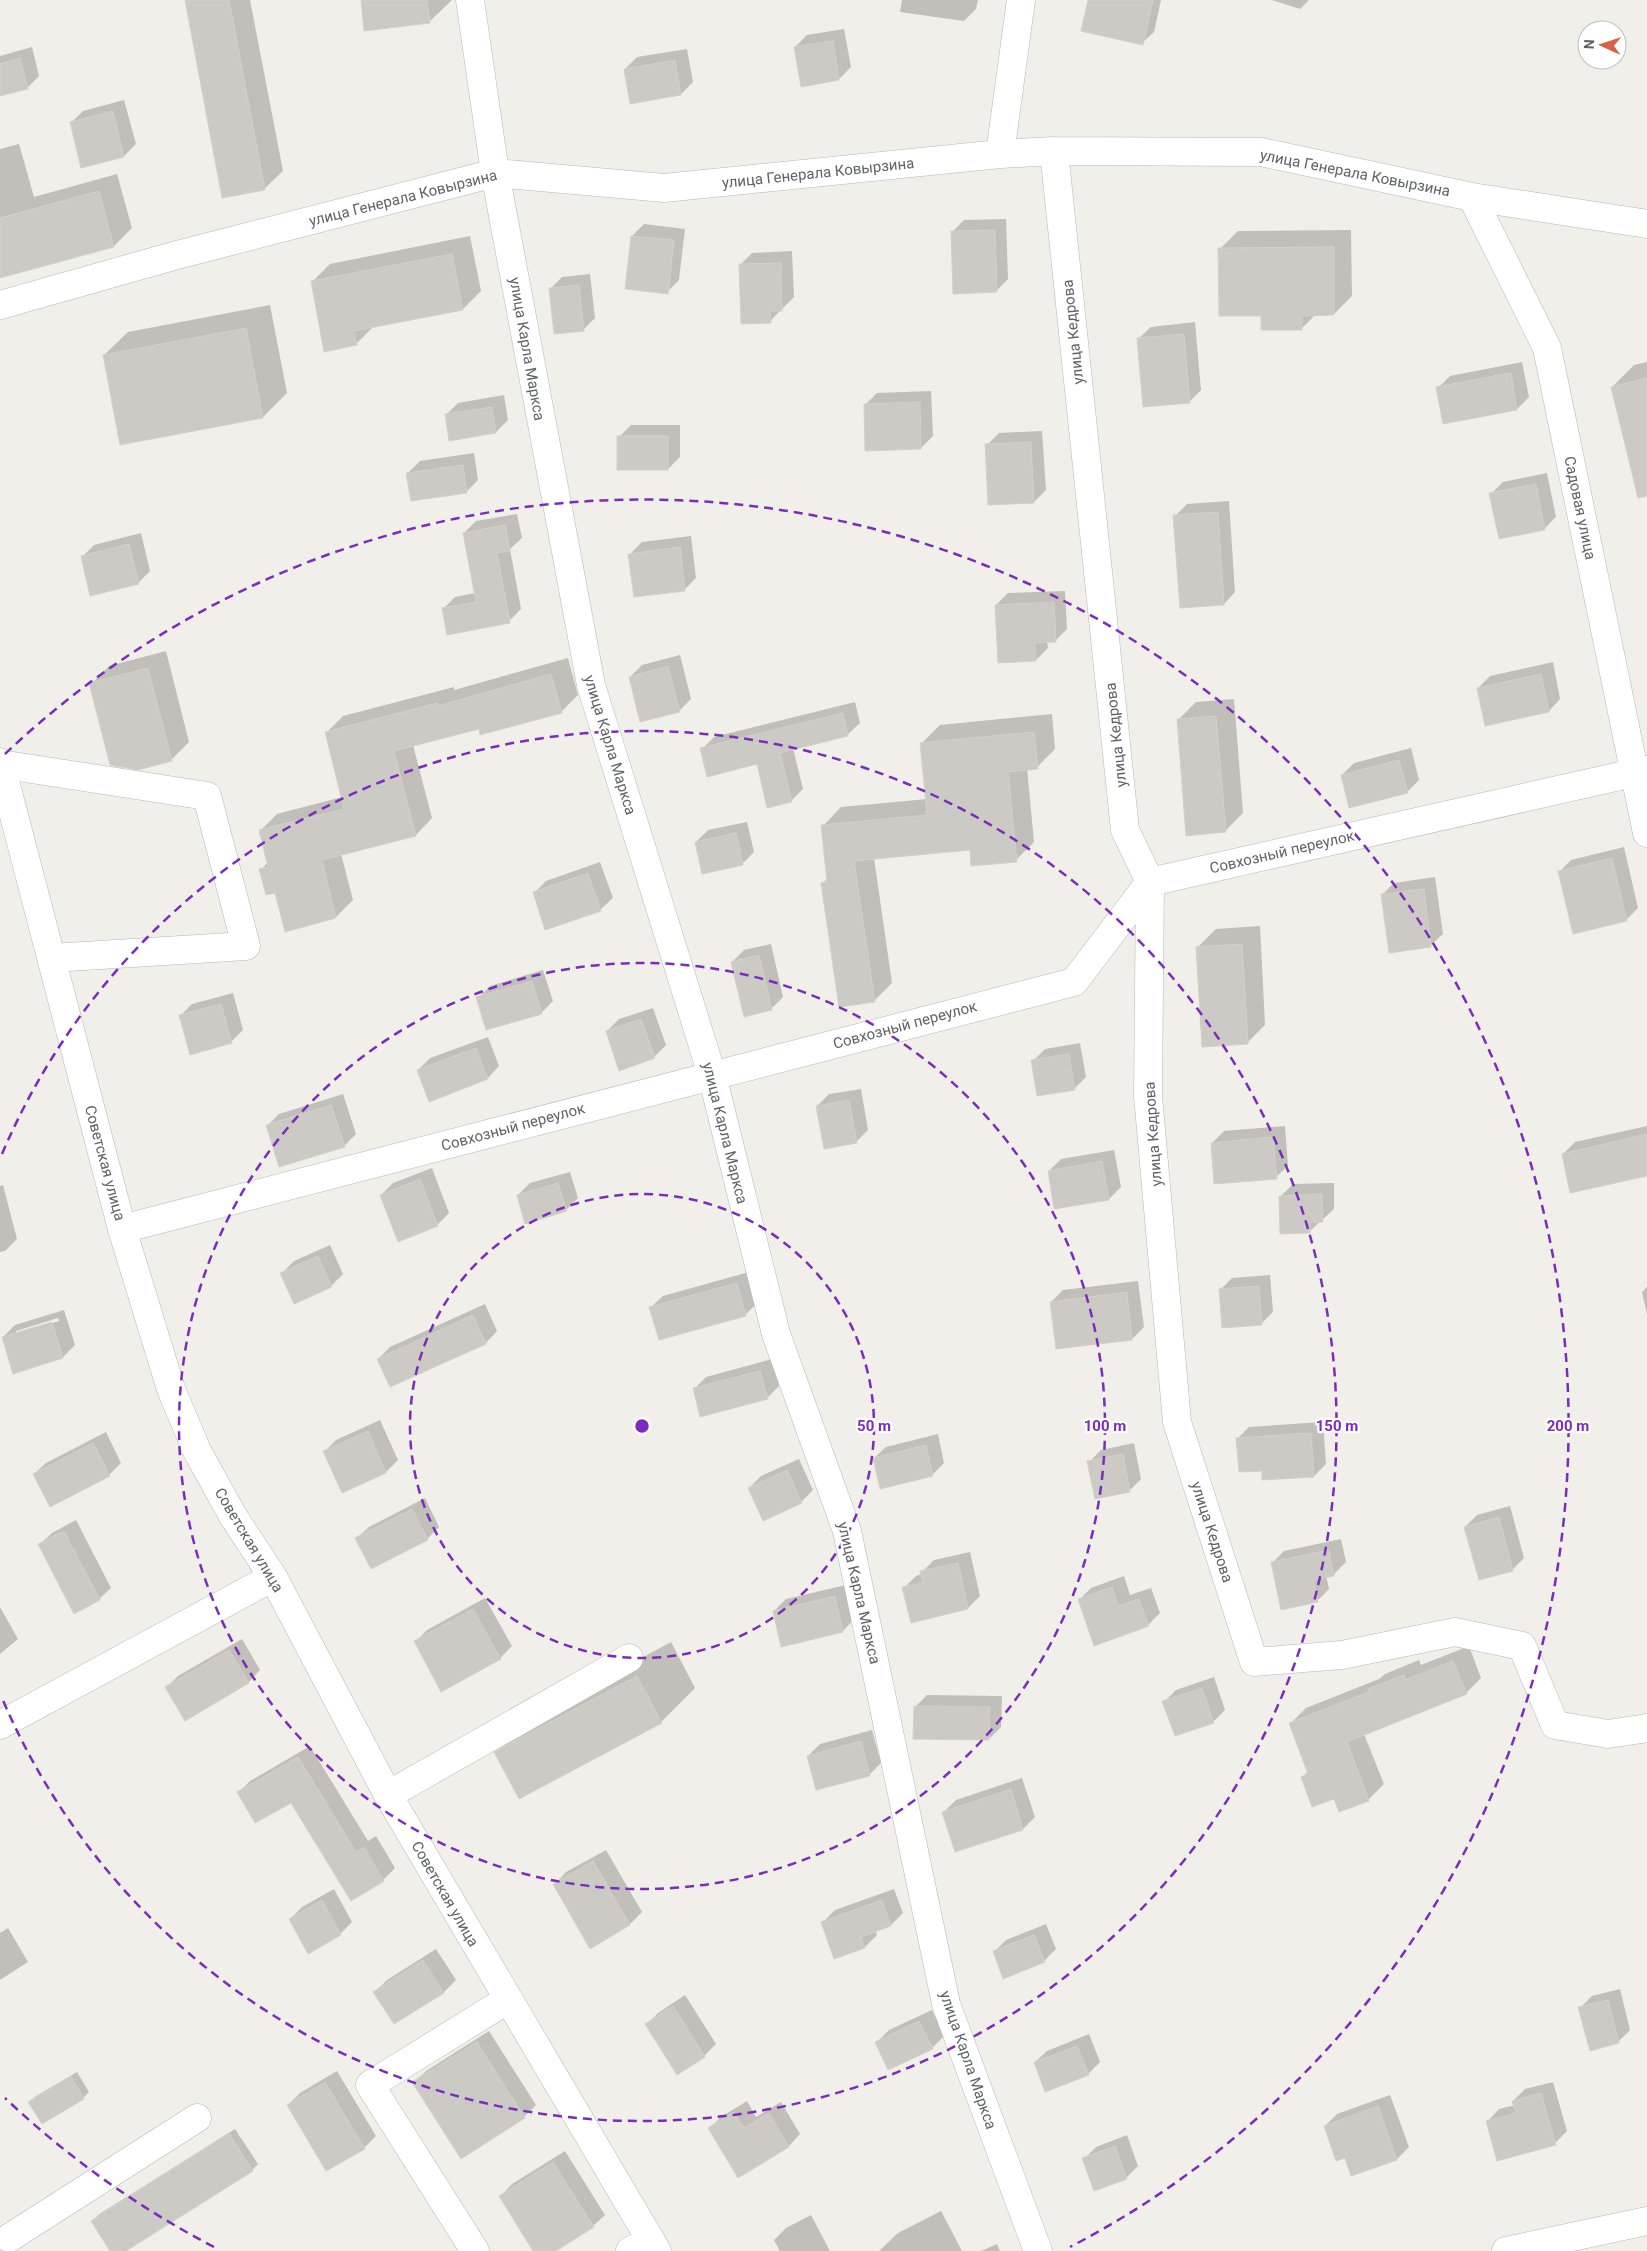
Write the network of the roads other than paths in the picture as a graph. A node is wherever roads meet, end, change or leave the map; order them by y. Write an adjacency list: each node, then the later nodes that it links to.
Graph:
1 (470, 0): 5 (street, улица Карла Маркса)
2 (1021, 0): 4 (street)
3 (1054, 151): 4 (street, улица Генерала Ковырзина); 6 (street, улица Генерала Ковырзина); 13 (street, улица Кедрова)
4 (1000, 154): 5 (street, улица Генерала Ковырзина)
5 (495, 174): 8 (street, улица Генерала Ковырзина); 15 (street, улица Карла Маркса)
6 (1472, 197): 7 (street, улица Генерала Ковырзина); 10 (street, Садовая улица)
7 (1647, 224)
8 (0, 306)
9 (0, 763): 11 (street, Советская улица); 14 (street)
10 (1640, 772): 12 (street, Садовая улица); 13 (street, Совхозный переулок)
11 (8, 829): 14 (street, Советская улица)
12 (1647, 833)
13 (1150, 882): 15 (street, Совхозный переулок); 20 (street, улица Кедрова)
14 (51, 958): 16 (street, Советская улица)
15 (712, 1075): 16 (street, Совхозный переулок); 28 (street, улица Карла Маркса)
16 (122, 1229): 17 (street, Советская улица)
17 (272, 1577): 19 (street); 21 (street, Советская улица)
18 (629, 1658): 21 (street)
19 (0, 1725)
20 (1647, 1728)
21 (388, 1795): 22 (street, Советская улица)
22 (507, 2000): 26 (street, Советская улица); 27 (street)
23 (197, 2118): 25 (street)
24 (1647, 2221): 29 (street)
25 (8, 2238)
26 (646, 2247)
27 (475, 2251)
28 (1038, 2251)
29 (1506, 2251)

